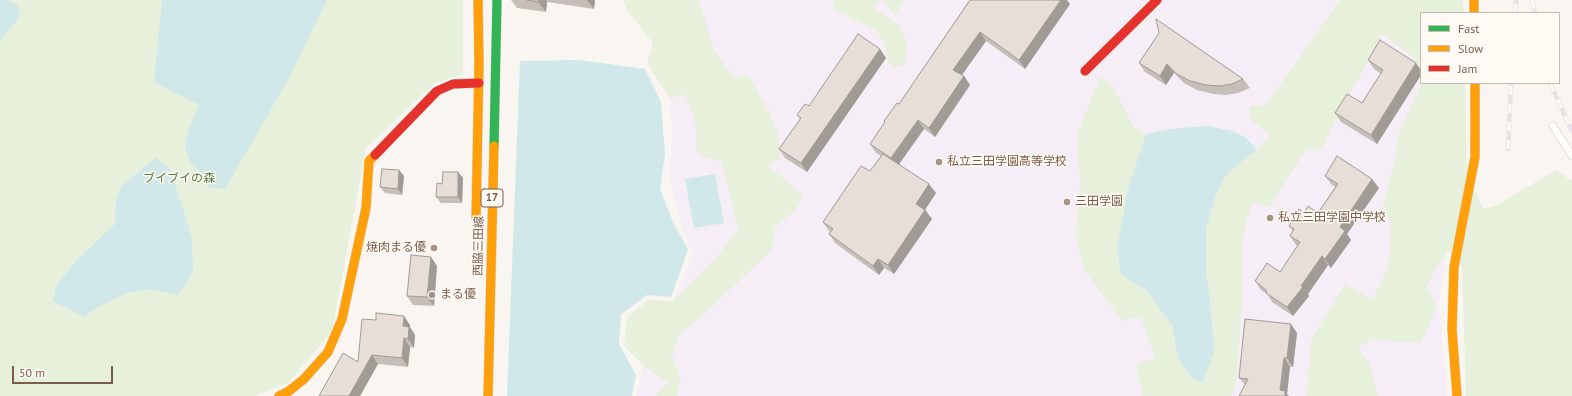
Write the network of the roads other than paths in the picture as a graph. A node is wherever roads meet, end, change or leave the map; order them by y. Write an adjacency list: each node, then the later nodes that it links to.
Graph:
1 (478, 0): 7 (street, 西脇三田線 / 17)
2 (497, 0): 13 (street, 西脇三田線 / 17)
3 (1157, 0): 6 (street)
4 (1474, 0): 5 (street)
5 (1474, 12)
6 (1085, 71)
7 (479, 83): 11 (street, 西脇三田線 / 17); 12 (street)
8 (1475, 84): 14 (street)
9 (1553, 126): 10 (lane)
10 (1572, 156)
11 (476, 227)
12 (279, 396)
13 (488, 396)
14 (1457, 396)

